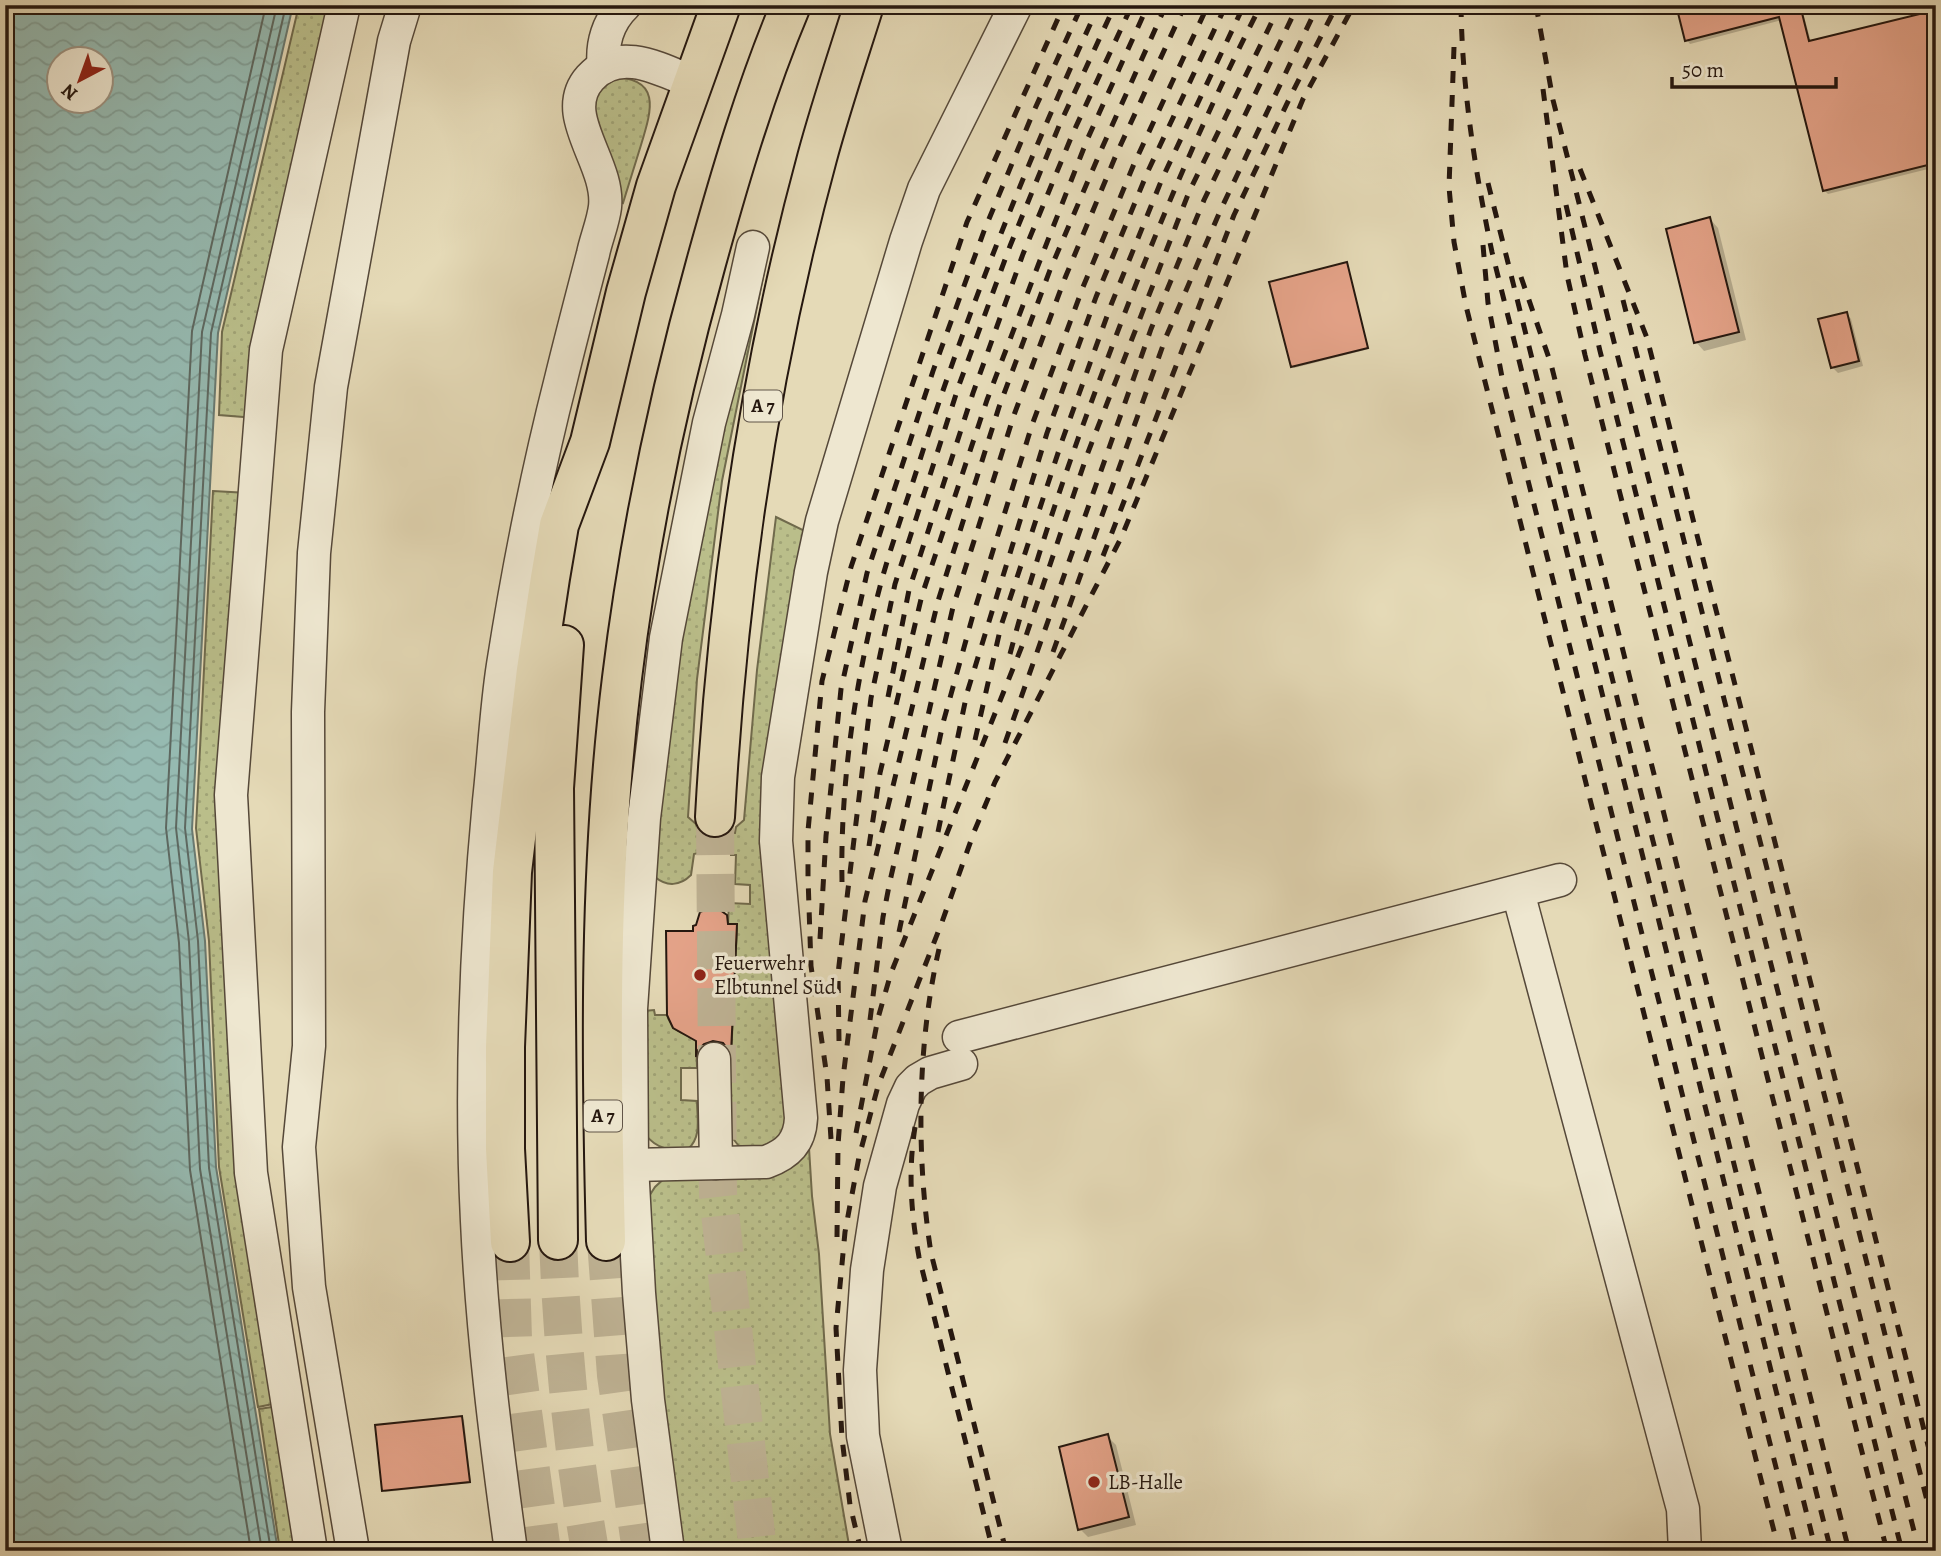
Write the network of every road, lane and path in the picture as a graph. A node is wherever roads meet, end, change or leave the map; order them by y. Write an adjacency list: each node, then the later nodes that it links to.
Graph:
1 (344, 5): 21 (lane)
2 (405, 5): 22 (lane)
3 (625, 5): 8 (lane)
4 (721, 5): 9 (highway, A 7)
5 (791, 5): 19 (highway, A 7)
6 (864, 5): 12 (highway, A 7)
7 (1016, 5): 16 (lane)
8 (604, 67): 9 (lane); 23 (lane)
9 (694, 83): 11 (highway, A 7)
10 (753, 247): 17 (lane)
11 (590, 442): 18 (highway, A 7); 20 (highway, A 7)
12 (715, 817)
13 (1560, 880): 14 (lane)
14 (1518, 891): 25 (lane); 26 (lane)
15 (714, 1059): 16 (lane)
16 (716, 1163): 17 (lane)
17 (632, 1165): 24 (lane)
18 (558, 1240)
19 (607, 1241)
20 (510, 1242)
21 (311, 1551)
22 (353, 1551)
23 (511, 1551)
24 (668, 1551)
25 (886, 1551)
26 (1685, 1551)

